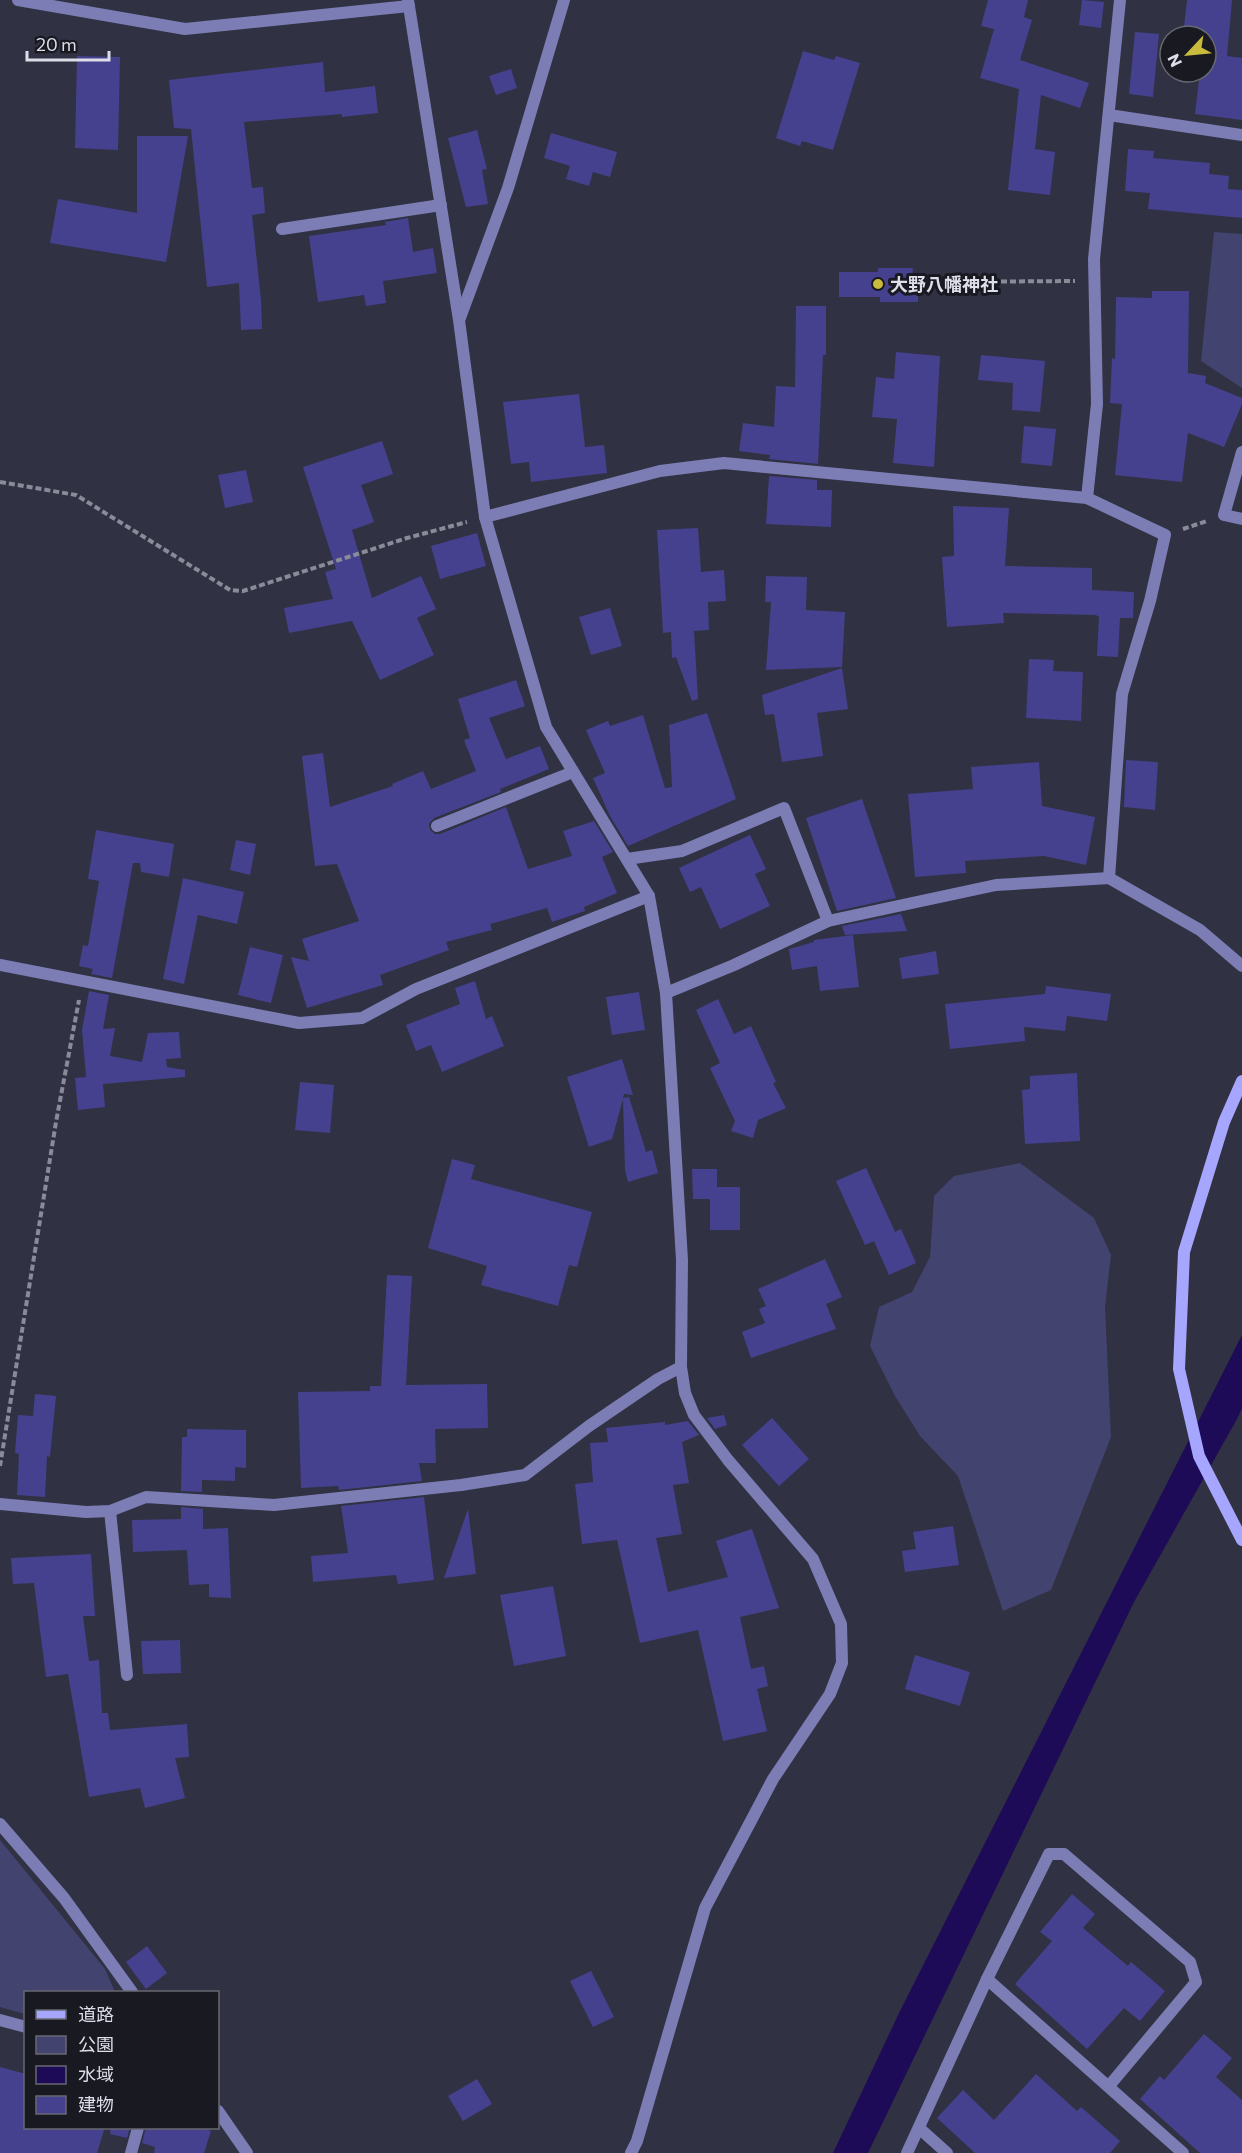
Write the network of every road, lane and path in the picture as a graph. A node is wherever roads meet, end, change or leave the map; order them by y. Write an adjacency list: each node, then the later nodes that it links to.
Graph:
1 (18, 0): 4 (street)
2 (564, 0): 11 (street)
3 (1120, 0): 5 (street)
4 (408, 3): 7 (street)
5 (1109, 115): 6 (street); 9 (street)
6 (1242, 135)
7 (441, 205): 8 (street); 11 (street)
8 (282, 229)
9 (1095, 280): 10 (path); 14 (street)
10 (938, 282)
11 (459, 320): 16 (street)
12 (1242, 452): 15 (street)
13 (0, 482): 16 (path)
14 (1087, 498): 16 (street); 18 (street)
15 (1224, 515): 17 (street); 18 (path)
16 (485, 517): 19 (street)
17 (1242, 519)
18 (1165, 535): 22 (street)
19 (573, 772): 20 (street); 21 (street)
20 (436, 826)
21 (627, 859): 23 (street); 24 (street)
22 (1108, 878): 24 (street); 26 (street)
23 (649, 896): 27 (street); 28 (street)
24 (828, 921): 28 (street)
25 (0, 965): 27 (street)
26 (1242, 966)
27 (82, 980): 31 (path)
28 (666, 993): 30 (street)
29 (1242, 1081): 34 (street)
30 (681, 1367): 33 (street); 47 (street)
31 (0, 1467)
32 (0, 1503): 33 (street)
33 (110, 1511): 35 (street)
34 (1241, 1539)
35 (127, 1675)
36 (0, 1824): 38 (street)
37 (987, 1979): 41 (street); 41 (street); 43 (street)
38 (131, 1991)
39 (0, 2020): 40 (street)
40 (24, 2026)
41 (1109, 2086): 50 (street)
42 (219, 2112): 46 (street)
43 (920, 2128): 48 (street); 49 (street)
44 (137, 2129): 45 (street)
45 (131, 2153)
46 (247, 2153)
47 (630, 2153)
48 (908, 2153)
49 (947, 2153)
50 (1183, 2153)

